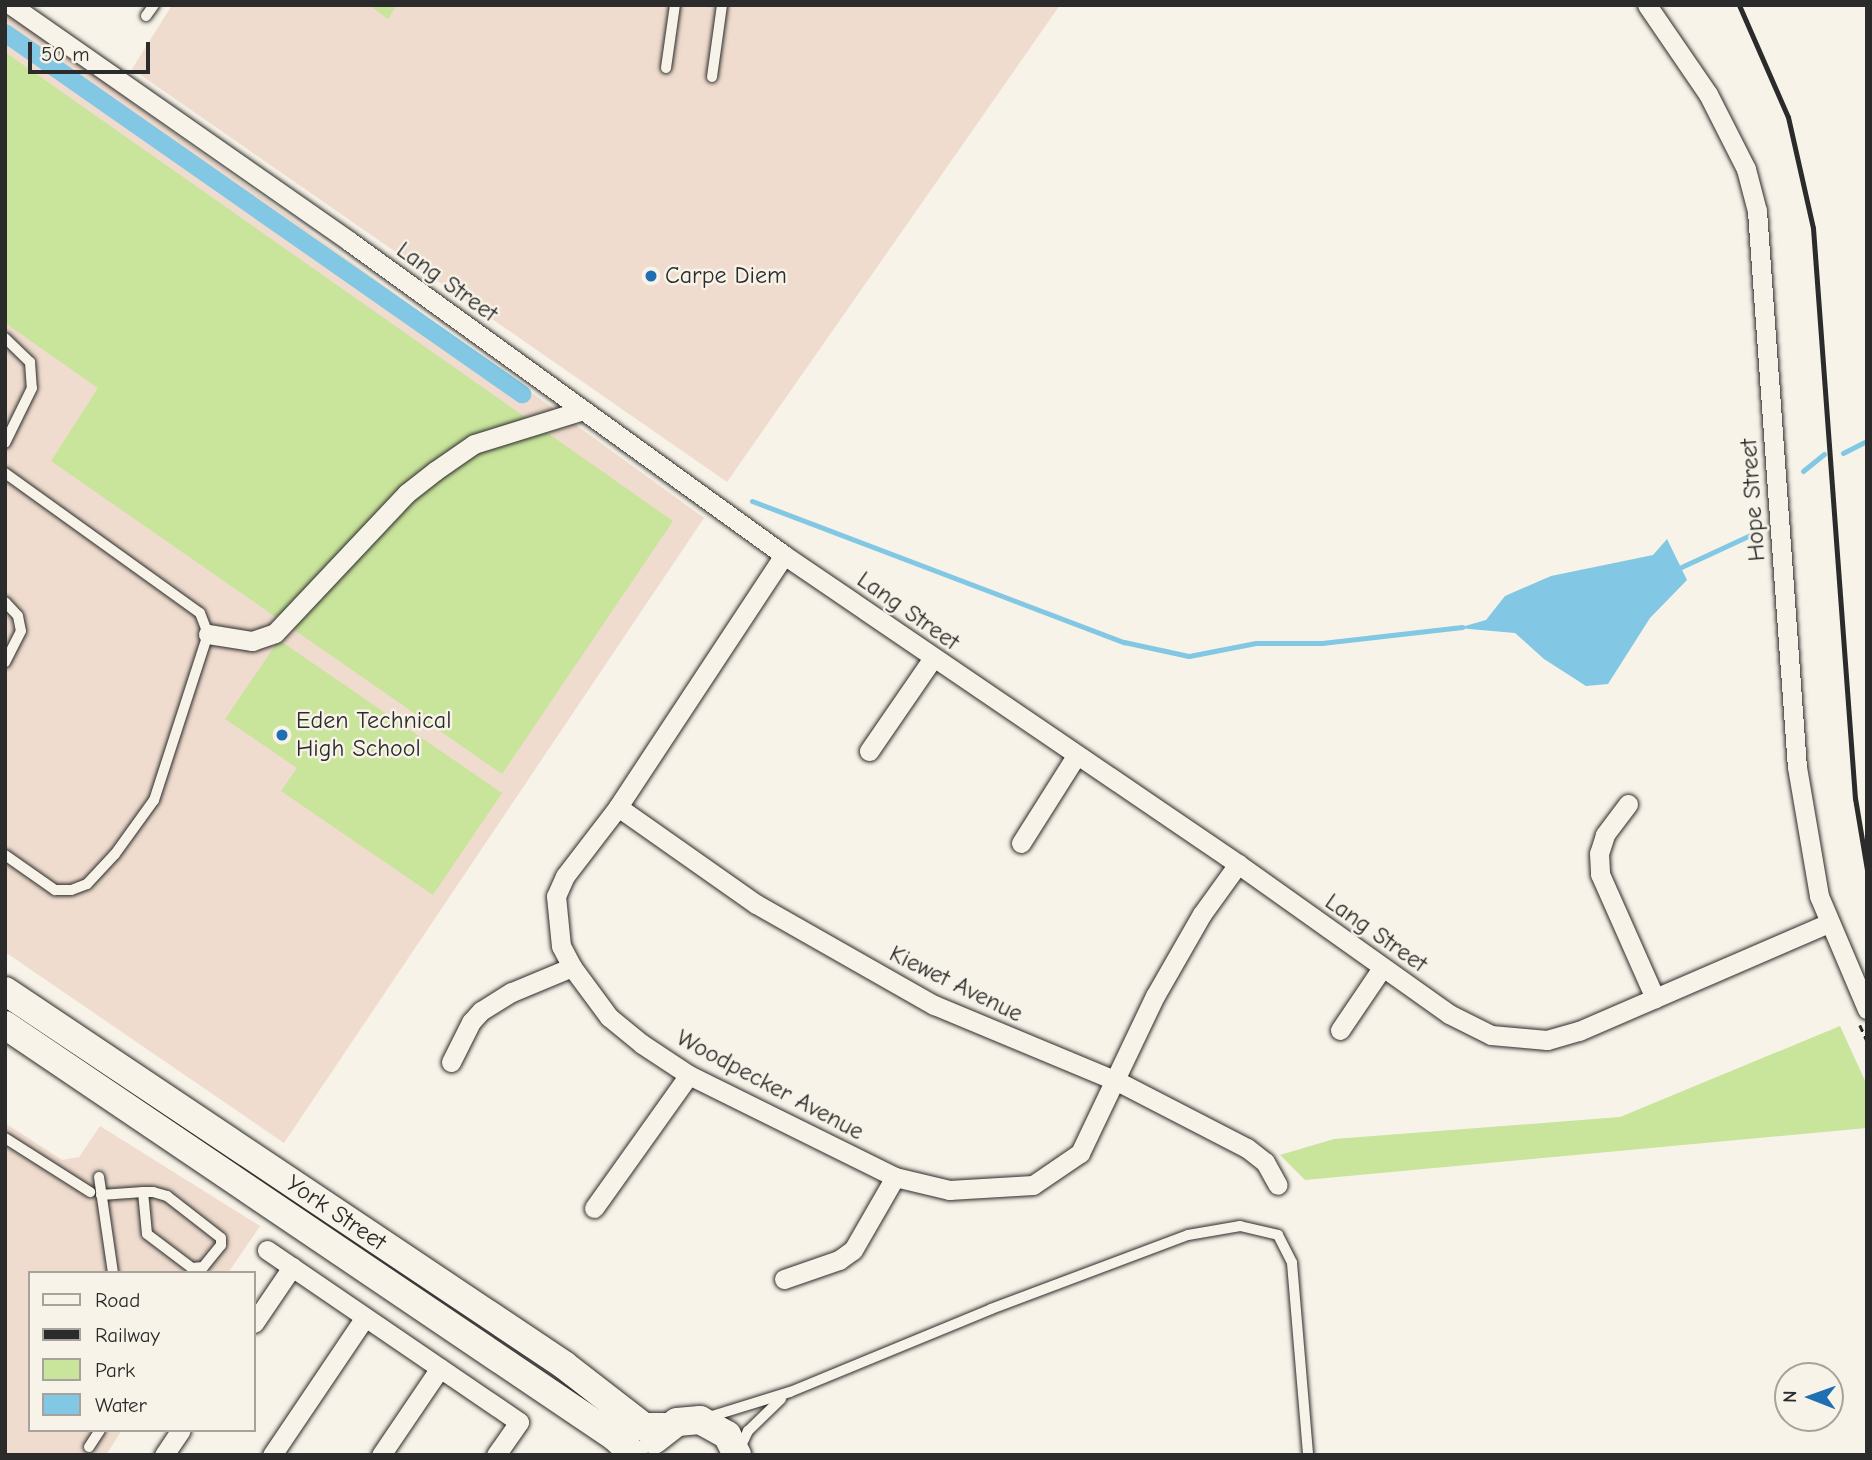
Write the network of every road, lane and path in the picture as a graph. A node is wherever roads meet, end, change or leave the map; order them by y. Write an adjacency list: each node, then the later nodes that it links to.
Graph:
1 (11, 5): 10 (street, Lang Street)
2 (154, 5): 6 (lane)
3 (675, 5): 7 (lane)
4 (722, 5): 8 (lane)
5 (1647, 5): 25 (street, Hope Street)
6 (146, 16)
7 (666, 68)
8 (712, 76)
9 (5, 338): 11 (lane)
10 (583, 410): 13 (street, Lang Street); 15 (street)
11 (5, 443)
12 (5, 473): 15 (lane)
13 (784, 555): 16 (street, Lang Street); 21 (street, Woodpecker Avenue)
14 (5, 602): 17 (lane)
15 (208, 634): 23 (lane)
16 (933, 658): 18 (street); 19 (street, Lang Street)
17 (5, 662)
18 (869, 751)
19 (1076, 756): 22 (street); 24 (street, Lang Street)
20 (1628, 804): 29 (street)
21 (618, 807): 26 (street, Woodpecker Avenue); 35 (street, Kiewet Avenue)
22 (1021, 843)
23 (5, 855)
24 (1238, 864): 27 (street, Lang Street); 35 (street, Woodpecker Avenue)
25 (1828, 923): 29 (street, Lang Street); 30 (street, Hope Street)
26 (572, 967): 33 (street); 34 (street, Woodpecker Avenue)
27 (1382, 968): 29 (street, Lang Street); 32 (street)
28 (5, 991): 53 (main road, York Street)
29 (1655, 998)
30 (1867, 1009)
31 (5, 1025): 62 (main road, York Street)
32 (1340, 1030)
33 (451, 1062)
34 (690, 1075): 38 (street, Woodpecker Avenue); 43 (street)
35 (1117, 1082): 38 (street, Woodpecker Avenue); 39 (street, Kiewet Avenue)
36 (5, 1138): 40 (lane)
37 (99, 1177): 42 (lane)
38 (895, 1177): 47 (street)
39 (1279, 1185)
40 (90, 1192)
41 (142, 1192): 41 (lane); 42 (lane)
42 (101, 1195): 46 (lane)
43 (594, 1208)
44 (267, 1250): 45 (street)
45 (292, 1267): 48 (street); 49 (street)
46 (113, 1271)
47 (784, 1279)
48 (365, 1317): 50 (street); 59 (street)
49 (256, 1320)
50 (440, 1368): 60 (street); 61 (street)
51 (790, 1392): 52 (lane); 57 (lane); 64 (lane)
52 (700, 1420): 53 (main road, York Street); 57 (main road)
53 (667, 1427): 63 (main road)
54 (99, 1432): 56 (lane)
55 (180, 1432): 58 (street)
56 (89, 1447)
57 (737, 1454)
58 (164, 1455)
59 (271, 1455)
60 (381, 1455)
61 (496, 1455)
62 (634, 1455)
63 (648, 1455)
64 (1308, 1455)

